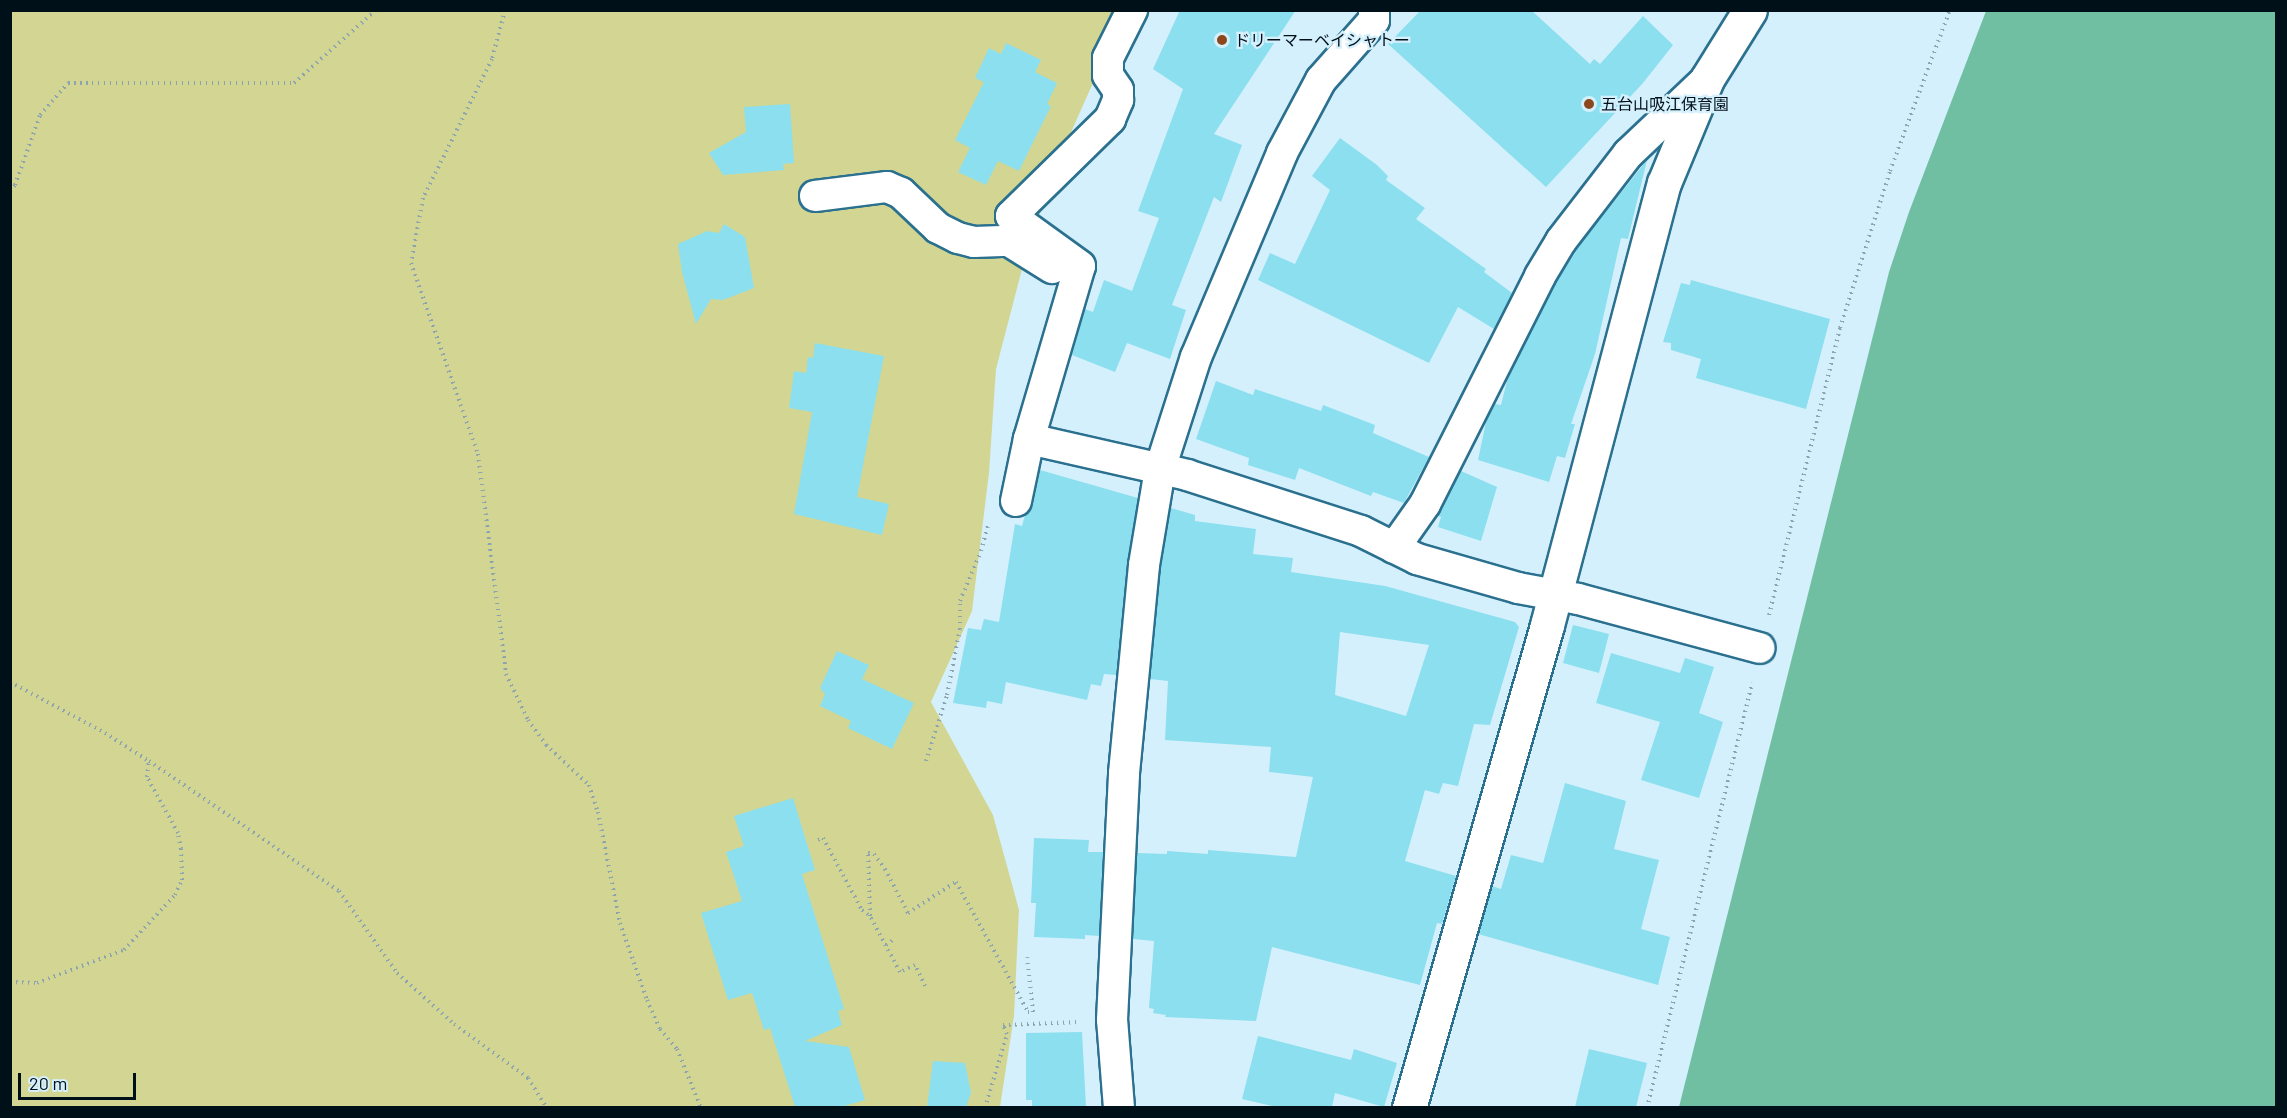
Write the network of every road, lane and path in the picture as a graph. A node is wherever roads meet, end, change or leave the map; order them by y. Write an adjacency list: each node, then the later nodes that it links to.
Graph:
1 (376, 10): 8 (path)
2 (505, 10): 30 (path)
3 (1132, 10): 10 (street)
4 (1374, 10): 12 (street)
5 (1750, 10): 7 (street)
6 (1950, 10): 17 (path)
7 (1707, 80): 15 (street); 16 (street)
8 (10, 191)
9 (815, 196): 10 (street)
10 (1075, 283): 11 (street)
11 (1029, 439): 12 (street); 13 (street)
12 (1160, 469): 15 (street); 28 (street)
13 (1016, 501)
14 (989, 520): 20 (path)
15 (1394, 548): 16 (street)
16 (1555, 595): 17 (street); 33 (street)
17 (1760, 648): 34 (path)
18 (10, 682): 19 (path)
19 (149, 761): 26 (path); 29 (path)
20 (926, 761)
21 (818, 840): 22 (path)
22 (870, 916): 24 (path); 25 (path)
23 (893, 940): 24 (path)
24 (886, 945): 27 (path)
25 (1027, 957)
26 (10, 982)
27 (925, 986)
28 (1112, 1020): 31 (path); 32 (street)
29 (547, 1107)
30 (700, 1107)
31 (985, 1107)
32 (1119, 1107)
33 (1409, 1107)
34 (1647, 1107)

